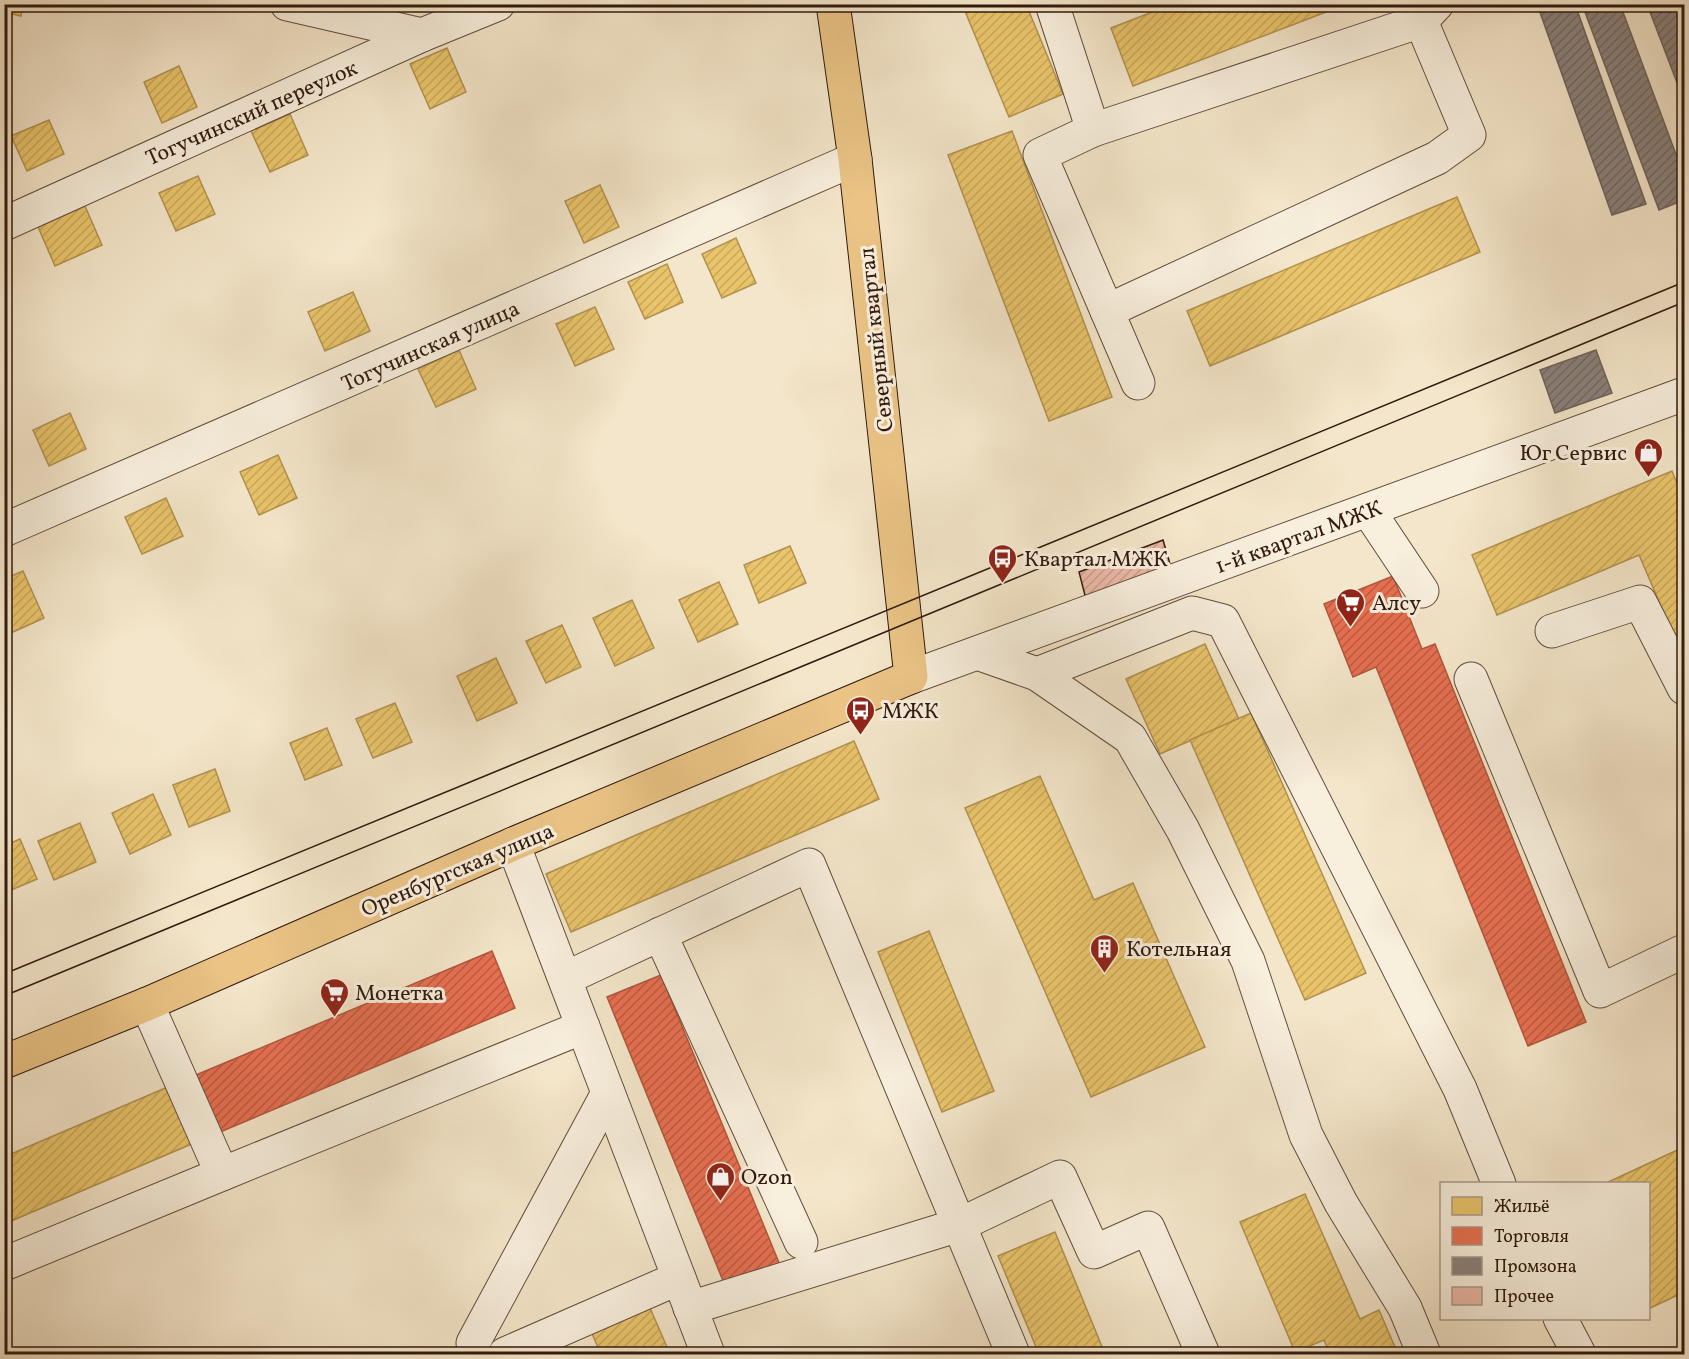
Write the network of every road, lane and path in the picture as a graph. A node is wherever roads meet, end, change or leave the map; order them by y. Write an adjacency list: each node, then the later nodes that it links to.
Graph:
1 (287, 4): 6 (street)
2 (498, 4): 6 (street, Тогучинский переулок)
3 (833, 4): 8 (main road, Северный квартал)
4 (1052, 4): 7 (street)
5 (1429, 13): 7 (street); 10 (street)
6 (422, 35): 9 (street, Тогучинский переулок)
7 (1093, 130): 10 (street)
8 (855, 159): 14 (street, Тогучинская улица); 19 (main road, Северный квартал)
9 (4, 224)
10 (1107, 312): 11 (street)
11 (1138, 383)
12 (1684, 394): 13 (street, 1-й квартал МЖК)
13 (1368, 510): 15 (street); 17 (street, 1-й квартал МЖК)
14 (4, 531)
15 (1422, 591)
16 (1551, 631): 21 (street)
17 (977, 653): 18 (street); 19 (street, 1-й квартал МЖК)
18 (1036, 674): 31 (street); 43 (street)
19 (911, 677): 22 (main road, Оренбургская улица)
20 (1471, 679): 24 (street)
21 (1684, 688)
22 (513, 844): 25 (street); 26 (main road, Оренбургская улица)
23 (660, 934): 25 (street); 32 (street); 33 (street)
24 (1684, 951)
25 (566, 978): 27 (street)
26 (147, 1004): 28 (main road, Оренбургская улица); 30 (street)
27 (584, 1027): 29 (street); 30 (street)
28 (4, 1062)
29 (608, 1093): 35 (street); 38 (street)
30 (222, 1174): 34 (street)
31 (1498, 1182)
32 (959, 1225): 36 (street); 41 (street); 42 (street)
33 (801, 1242)
34 (4, 1264)
35 (679, 1278): 36 (street); 39 (street)
36 (690, 1308): 40 (street)
37 (1561, 1320): 44 (street)
38 (474, 1351)
39 (505, 1354)
40 (708, 1354)
41 (1013, 1354)
42 (1203, 1354)
43 (1424, 1354)
44 (1579, 1354)

